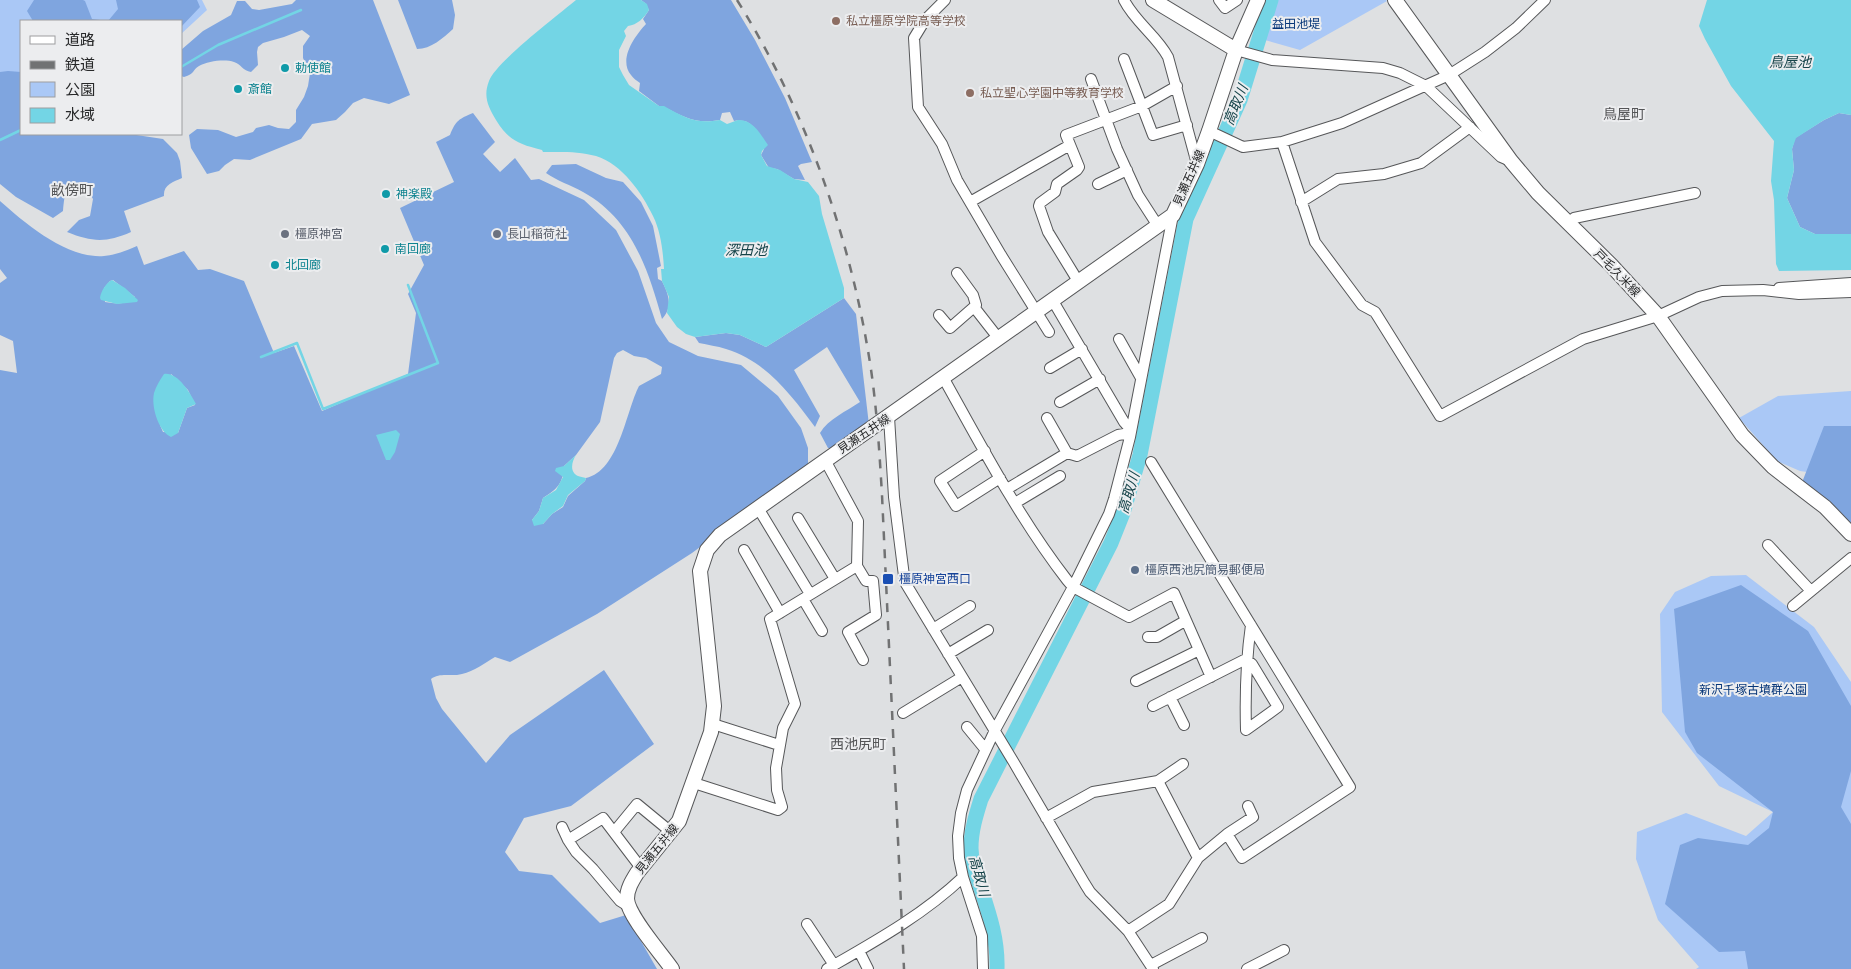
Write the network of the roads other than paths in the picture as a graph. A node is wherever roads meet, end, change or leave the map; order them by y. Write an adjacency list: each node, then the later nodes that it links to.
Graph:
1 (945, 0): 27 (street)
2 (1124, 0): 13 (street)
3 (1152, 0): 9 (main road)
4 (1219, 0): 5 (street)
5 (1237, 0)
6 (1258, 0): 9 (main road, 見瀬五井線)
7 (1395, 0): 11 (main road, 戸毛久米線)
8 (1545, 0): 11 (street)
9 (1240, 51): 14 (street); 19 (main road, 見瀬五井線)
10 (1124, 59): 15 (street)
11 (1449, 75): 14 (street); 22 (main road, 戸毛久米線)
12 (1091, 79): 16 (street)
13 (1177, 86): 15 (street); 17 (street)
14 (1426, 86): 18 (street); 20 (street)
15 (1142, 106): 16 (street); 17 (street)
16 (1106, 120): 21 (street); 24 (street)
17 (1187, 125): 23 (street)
18 (1470, 127): 22 (street); 28 (street)
19 (1212, 132): 20 (street); 23 (main road, 見瀬五井線)
20 (1282, 142): 28 (street)
21 (1070, 145): 27 (street); 33 (street)
22 (1511, 161): 30 (main road, 戸毛久米線)
23 (1197, 164): 29 (main road, 見瀬五井線)
24 (1127, 170): 25 (street); 31 (street)
25 (1098, 184)
26 (1694, 193): 30 (street)
27 (970, 202): 39 (street)
28 (1301, 202): 41 (street)
29 (1173, 215): 31 (main road, 見瀬五井線); 47 (street)
30 (1568, 224): 41 (main road, 戸毛久米線)
31 (1158, 226): 33 (main road, 見瀬五井線)
32 (957, 273): 38 (street)
33 (1078, 281): 37 (main road, 見瀬五井線)
34 (1851, 283): 35 (street)
35 (1764, 290): 36 (street); 41 (street)
36 (1851, 292)
37 (1053, 300): 39 (main road, 見瀬五井線); 45 (street)
38 (974, 307): 40 (street); 43 (street)
39 (1036, 312): 42 (street); 43 (main road, 見瀬五井線)
40 (939, 315)
41 (1658, 316): 64 (main road, 戸毛久米線)
42 (1049, 332)
43 (998, 339): 48 (main road, 見瀬五井線)
44 (1119, 340): 47 (street)
45 (1082, 349): 46 (street); 49 (street)
46 (1050, 368)
47 (1141, 378): 53 (street)
48 (944, 379): 51 (main road, 見瀬五井線); 54 (street)
49 (1100, 379): 50 (street); 53 (street)
50 (1060, 402)
51 (889, 417): 56 (main road, 見瀬五井線); 78 (street)
52 (1047, 418): 55 (street)
53 (1130, 433): 55 (street); 70 (street)
54 (985, 451): 59 (street); 59 (street)
55 (1067, 453): 60 (street)
56 (825, 460): 62 (main road, 見瀬五井線); 68 (street)
57 (1151, 462): 77 (street)
58 (1060, 476): 61 (street)
59 (1000, 478): 60 (street)
60 (1006, 490): 61 (street)
61 (1015, 503): 70 (street)
62 (758, 508): 72 (street); 92 (main road, 見瀬五井線)
63 (798, 518): 69 (street)
64 (1851, 534)
65 (1768, 545): 71 (street)
66 (744, 550): 75 (street)
67 (1851, 558): 71 (street)
68 (857, 566): 69 (street); 84 (street)
69 (835, 579): 72 (street)
70 (1074, 587): 76 (street); 95 (street)
71 (1810, 591): 74 (street)
72 (806, 596): 75 (street); 80 (street)
73 (970, 606): 78 (street)
74 (1793, 606)
75 (780, 613): 96 (street)
76 (1185, 621): 81 (street); 82 (street)
77 (1251, 625): 85 (street); 106 (street)
78 (933, 629): 83 (street)
79 (988, 630): 83 (street)
80 (822, 631)
81 (1148, 637)
82 (1199, 650): 87 (street); 88 (street)
83 (948, 654): 86 (street)
84 (863, 660)
85 (1246, 660): 85 (street); 87 (street)
86 (962, 676): 91 (street); 95 (street)
87 (1211, 677): 89 (street)
88 (1136, 681)
89 (1170, 697): 90 (street); 93 (street)
90 (1153, 706)
91 (903, 712)
92 (713, 724): 96 (street); 100 (main road, 見瀬五井線)
93 (1184, 725)
94 (967, 727): 97 (street)
95 (997, 734): 97 (street); 102 (street)
96 (779, 746): 100 (street)
97 (985, 749): 110 (street)
98 (1183, 764): 99 (street)
99 (1158, 781): 102 (street); 108 (street)
100 (694, 783): 105 (main road, 見瀬五井線)
101 (1248, 806): 106 (street)
102 (1046, 818): 113 (street)
103 (562, 827): 107 (street)
104 (614, 832): 105 (street); 107 (street); 109 (street)
105 (671, 832): 109 (main road, 見瀬五井線)
106 (1227, 834): 108 (street)
107 (568, 840): 111 (street)
108 (1198, 858): 113 (street)
109 (641, 868): 111 (main road, 見瀬五井線)
110 (963, 877): 116 (street); 121 (street)
111 (628, 906): 119 (main road)
112 (807, 924): 117 (street)
113 (1128, 931): 118 (street)
114 (1202, 938): 118 (street)
115 (1284, 950): 122 (street)
116 (859, 951): 117 (street); 120 (street)
117 (830, 967)
118 (1152, 967)
119 (672, 969)
120 (868, 969)
121 (983, 969)
122 (1247, 969)

